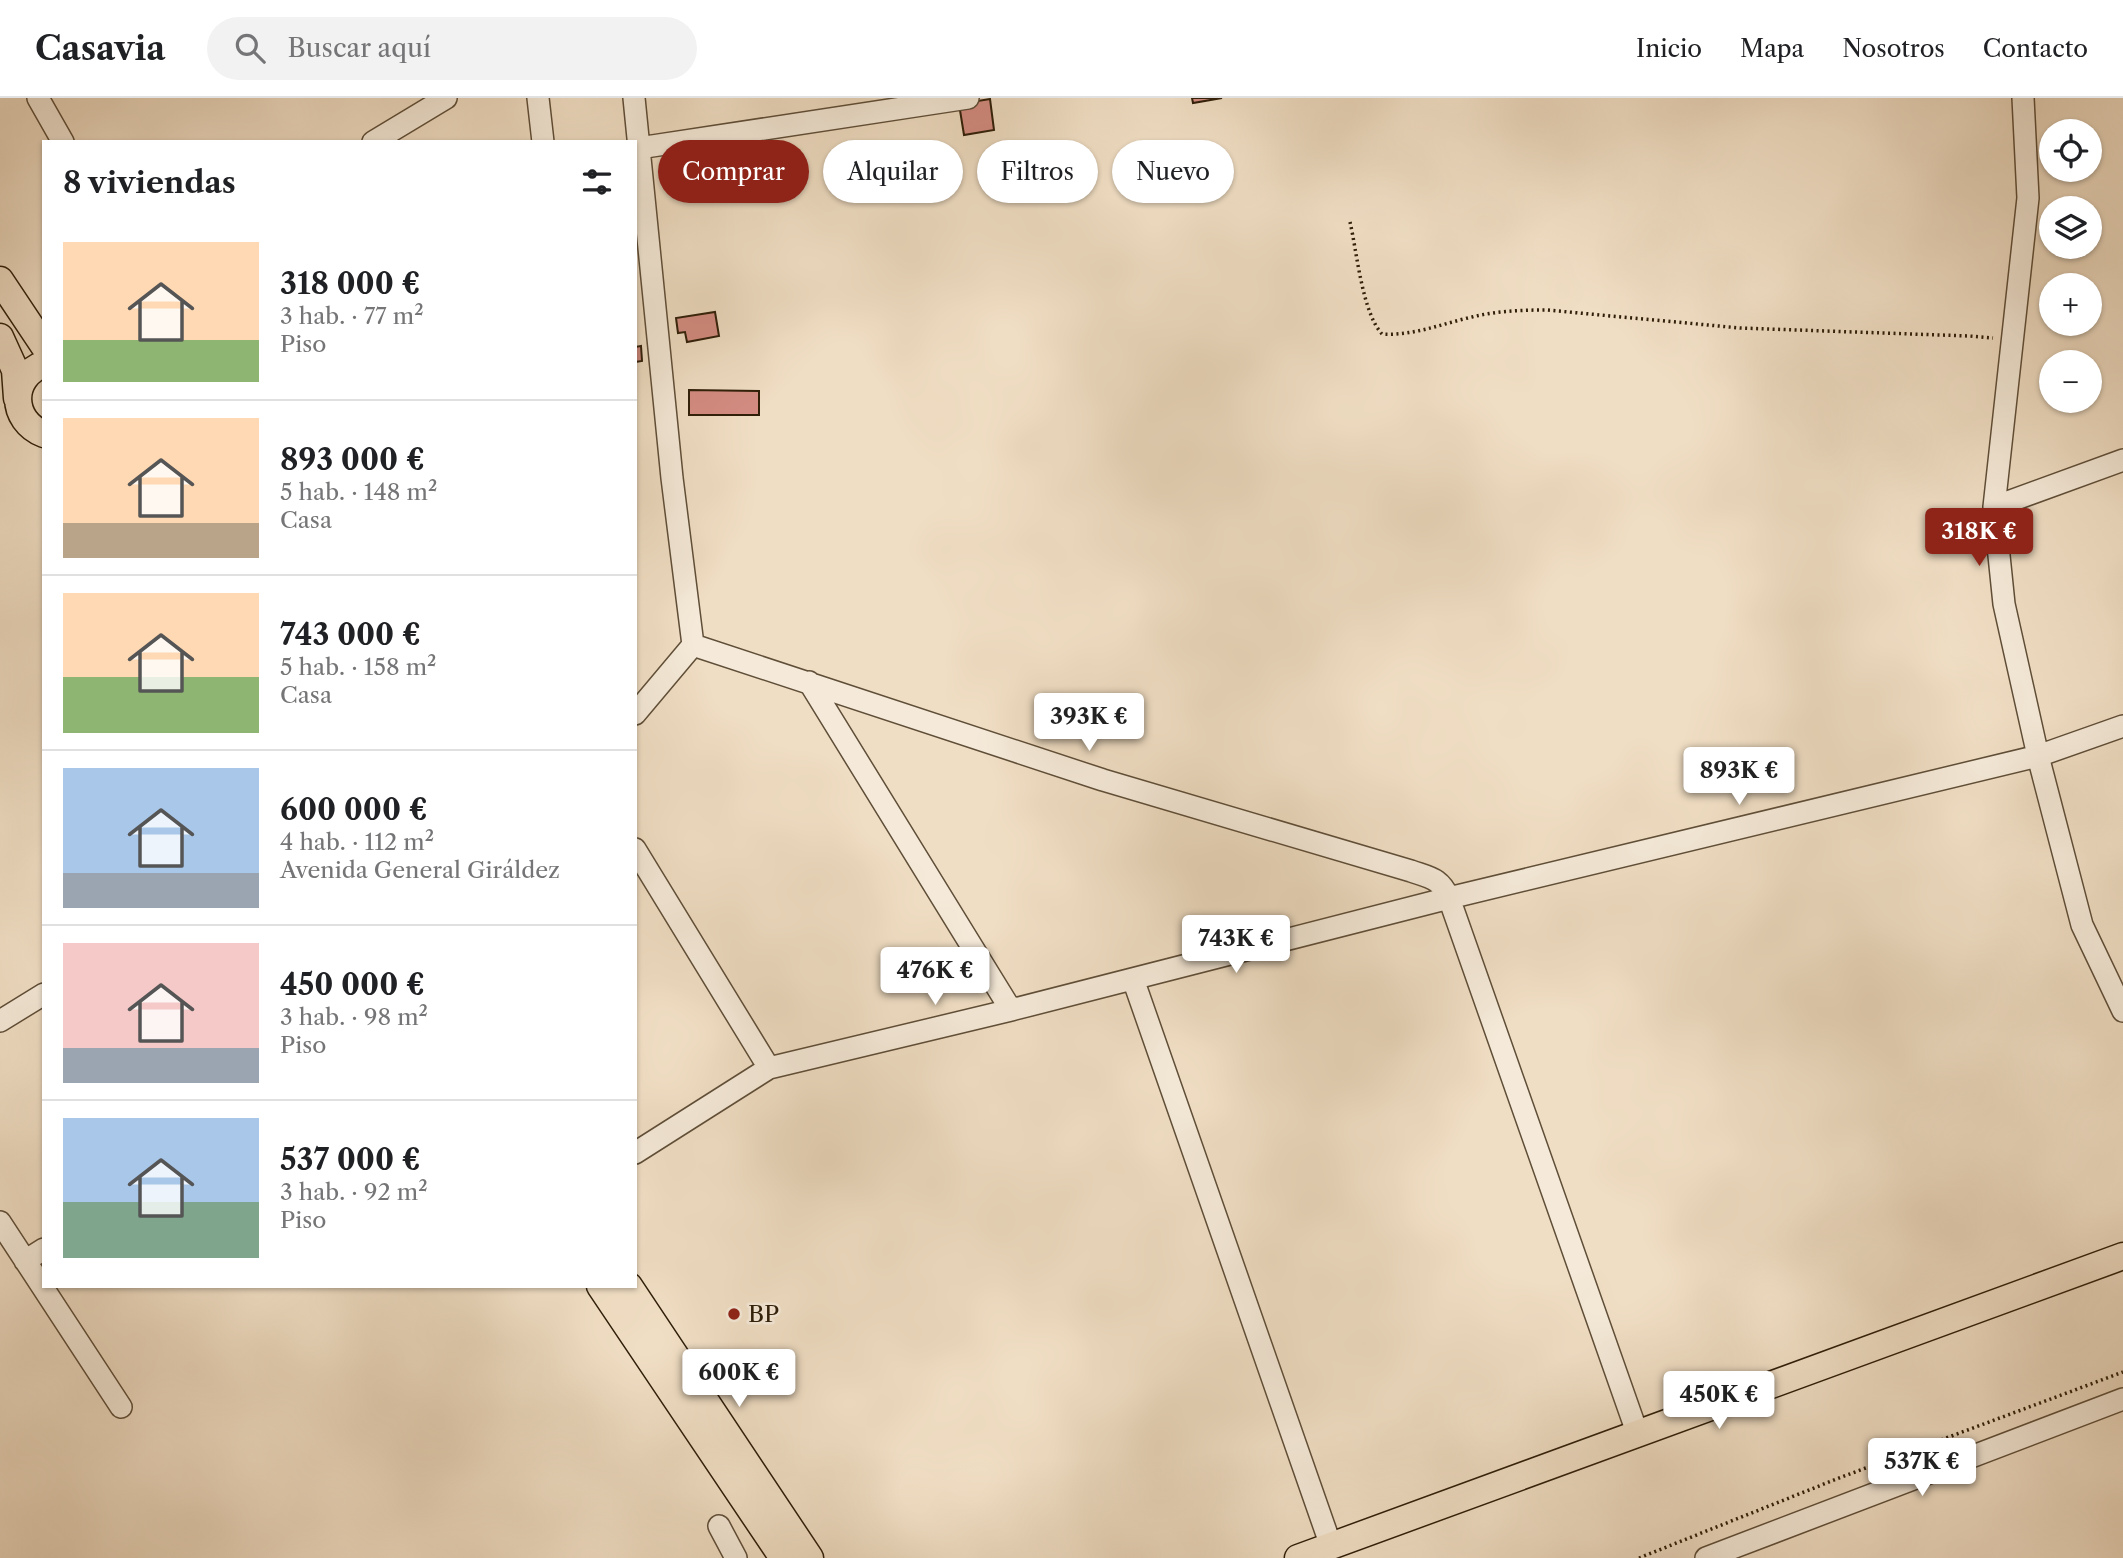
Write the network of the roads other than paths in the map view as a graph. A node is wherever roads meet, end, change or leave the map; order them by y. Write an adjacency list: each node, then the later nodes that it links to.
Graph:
1 (38, 98): 7 (street)
2 (446, 98): 8 (street)
3 (538, 98): 9 (street)
4 (634, 98): 10 (street)
5 (968, 98): 10 (street)
6 (2023, 98): 20 (street)
7 (62, 140)
8 (376, 140)
9 (543, 140)
10 (639, 148): 21 (street)
11 (0, 281): 12 (main road)
12 (19, 309): 13 (street); 15 (main road)
13 (42, 322)
14 (0, 337): 17 (main road)
15 (42, 343)
16 (42, 365): 17 (main road)
17 (17, 398): 18 (main road)
18 (42, 433)
19 (2123, 460): 20 (street)
20 (1994, 507): 25 (street)
21 (693, 645): 22 (street); 23 (street)
22 (809, 682): 27 (street); 30 (street)
23 (637, 712)
24 (2123, 726): 25 (street)
25 (2038, 756): 27 (street); 31 (street)
26 (637, 852): 33 (street)
27 (1449, 898): 28 (street); 45 (street)
28 (1133, 979): 30 (street); 47 (street)
29 (42, 995): 32 (street)
30 (1011, 1010): 33 (street)
31 (2123, 1012)
32 (0, 1021)
33 (769, 1068): 34 (street)
34 (637, 1152)
35 (0, 1222): 38 (street)
36 (42, 1250): 38 (street)
37 (2123, 1256): 45 (main road)
38 (25, 1261): 39 (street)
39 (42, 1287)
40 (43, 1288): 44 (street)
41 (601, 1288): 49 (main road)
42 (629, 1288): 50 (main road)
43 (2123, 1399): 52 (street)
44 (121, 1407)
45 (1638, 1435): 47 (main road)
46 (719, 1526): 48 (street)
47 (1331, 1546): 51 (main road)
48 (736, 1558)
49 (783, 1558)
50 (810, 1558)
51 (1298, 1558)
52 (1706, 1558)

